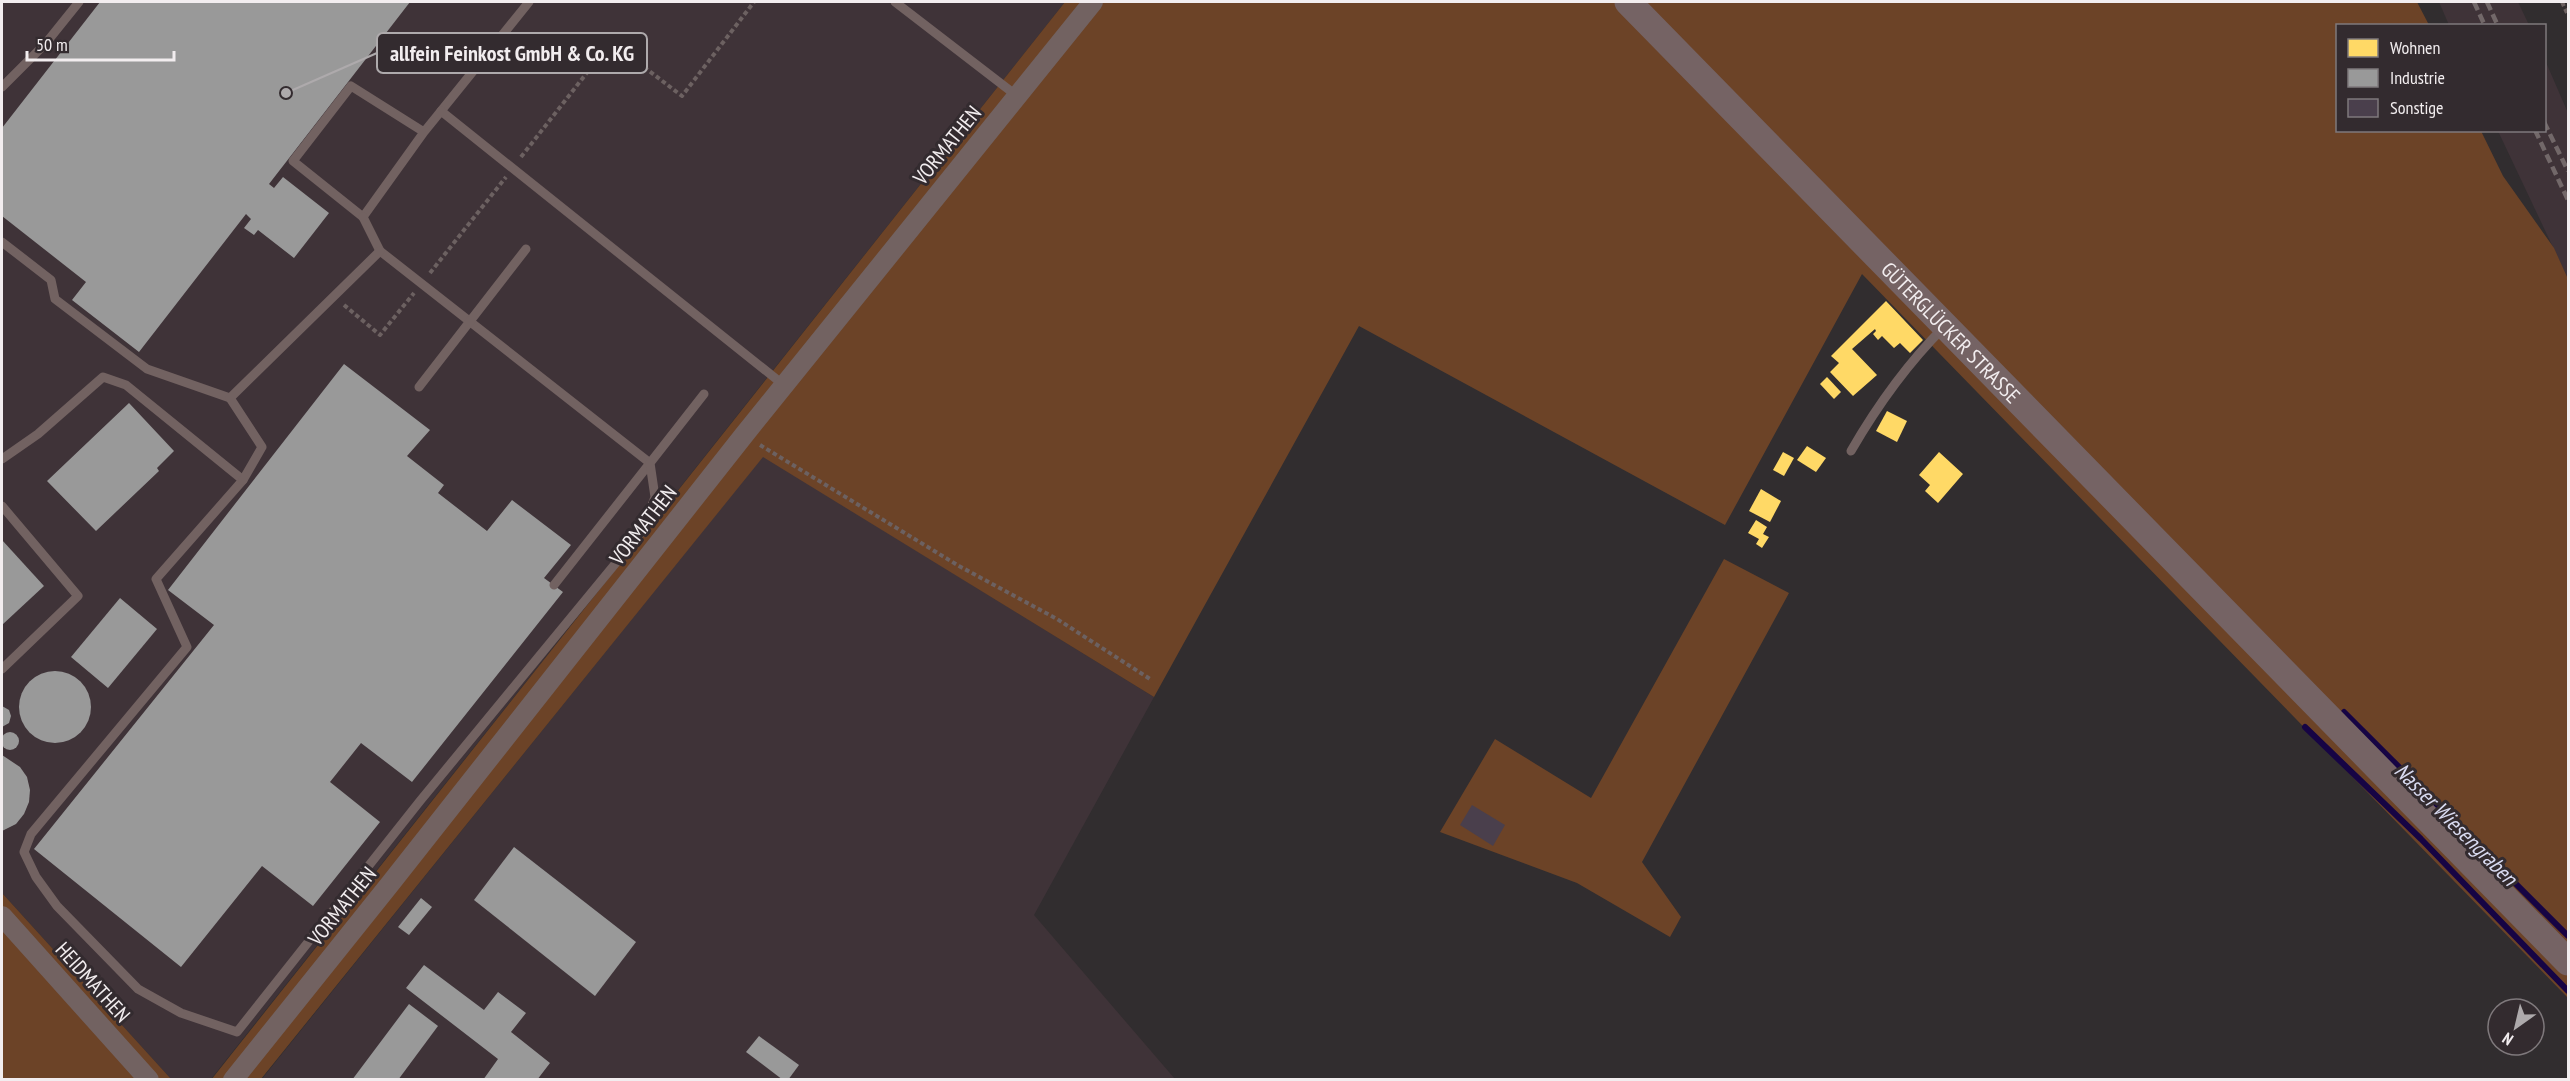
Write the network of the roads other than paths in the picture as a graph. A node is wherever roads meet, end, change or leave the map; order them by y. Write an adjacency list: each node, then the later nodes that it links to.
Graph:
1 (80, 2): 6 (lane)
2 (529, 2): 8 (lane)
3 (895, 2): 7 (lane)
4 (1093, 2): 7 (street, VORMATHEN)
5 (1628, 2): 15 (street, GÜTERGLÜCKER STRASSE)
6 (2, 87)
7 (1017, 96): 16 (street, VORMATHEN)
8 (441, 111): 9 (lane); 16 (lane)
9 (424, 132): 10 (lane); 10 (lane)
10 (363, 217): 13 (lane)
11 (2, 242): 19 (lane)
12 (526, 249): 14 (lane)
13 (380, 252): 14 (lane); 19 (lane)
14 (469, 323): 17 (lane); 22 (lane)
15 (1946, 325): 20 (lane); 28 (street, GÜTERGLÜCKER STRASSE)
16 (785, 386): 30 (street, VORMATHEN)
17 (419, 387)
18 (704, 394): 22 (lane)
19 (230, 398): 23 (lane)
20 (1851, 452)
21 (2, 459): 23 (lane)
22 (650, 463): 23 (lane); 25 (lane)
23 (243, 480)
24 (2, 506): 26 (lane)
25 (554, 585)
26 (2, 669)
27 (2, 916): 29 (street, HEIDMATHEN)
28 (2568, 962)
29 (149, 1080)
30 (233, 1080)

